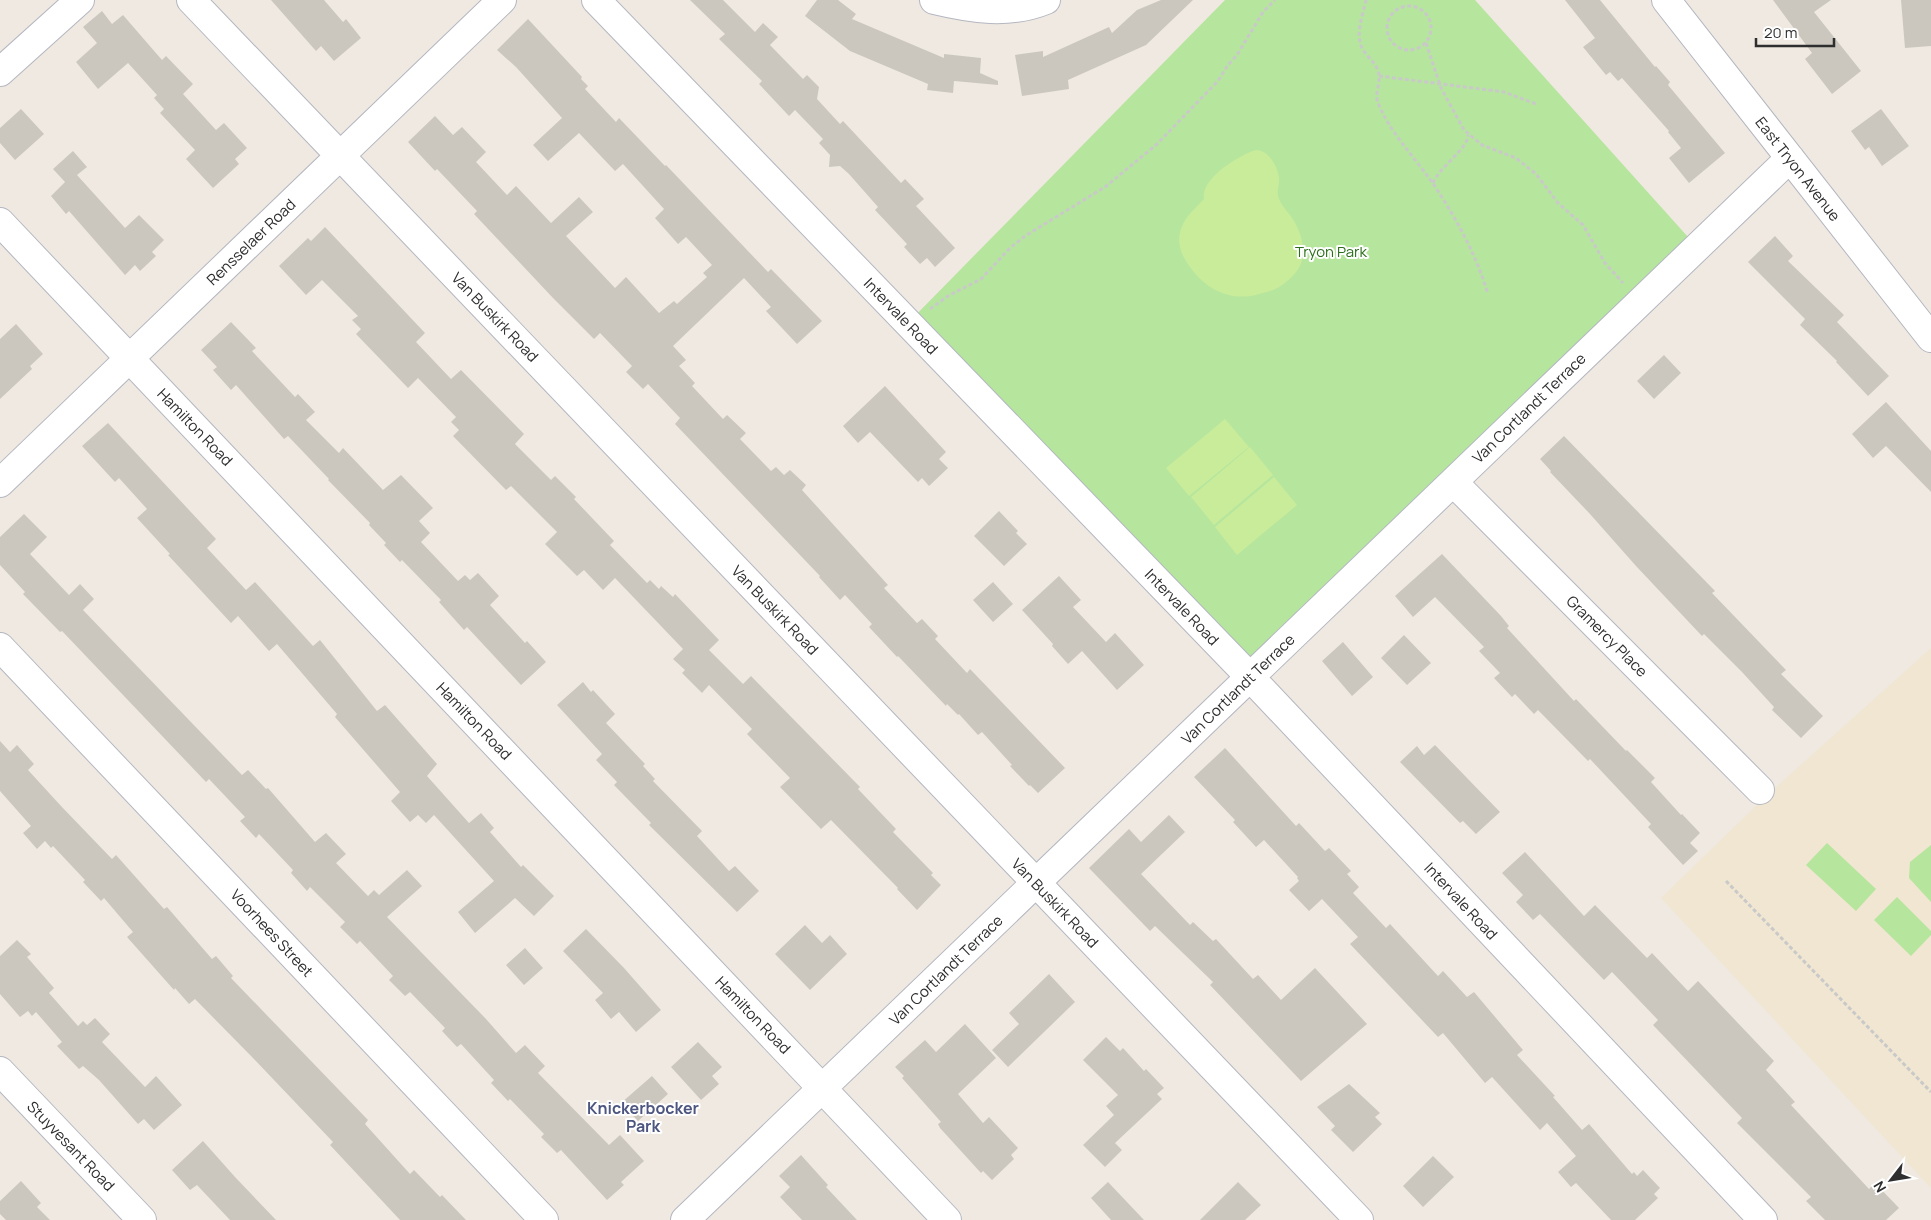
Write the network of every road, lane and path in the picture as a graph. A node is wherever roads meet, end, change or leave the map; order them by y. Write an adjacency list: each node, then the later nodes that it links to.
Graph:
1 (80, 0): 11 (street)
2 (191, 0): 16 (street, Van Buskirk Road)
3 (502, 0): 16 (street, Rensselaer Road)
4 (596, 0): 22 (street, Intervale Road)
5 (934, 0): 6 (street)
6 (1046, 0)
7 (1275, 0): 22 (path)
8 (1366, 0): 12 (path)
9 (1666, 0): 17 (street, East Tryon Avenue)
10 (1426, 43): 10 (path); 13 (path)
11 (0, 72)
12 (1379, 76): 13 (path); 18 (path)
13 (1439, 83): 14 (path); 15 (path)
14 (1536, 104)
15 (1468, 135): 18 (path); 21 (path)
16 (340, 156): 24 (street, Rensselaer Road); 31 (street, Van Buskirk Road)
17 (1790, 158): 21 (street, Van Cortlandt Terrace); 23 (street, East Tryon Avenue)
18 (1432, 183): 20 (path)
19 (0, 222): 24 (street, Hamilton Road)
20 (1488, 294)
21 (1640, 302): 25 (street, Van Cortlandt Terrace)
22 (910, 325): 28 (street, Intervale Road)
23 (1931, 338)
24 (129, 358): 26 (street, Rensselaer Road); 33 (street, Hamilton Road)
25 (1453, 482): 28 (street, Van Cortlandt Terrace); 29 (street, Gramercy Place)
26 (0, 483)
27 (0, 647): 36 (street, Voorhees Street)
28 (1250, 677): 31 (street, Van Cortlandt Terrace); 40 (street, Intervale Road)
29 (1760, 790)
30 (1726, 881): 34 (path)
31 (1036, 883): 33 (street, Van Cortlandt Terrace); 39 (street, Van Buskirk Road)
32 (0, 1071): 35 (street, Stuyvesant Road)
33 (822, 1088): 37 (street, Van Cortlandt Terrace); 38 (street, Hamilton Road)
34 (1931, 1092)
35 (142, 1220)
36 (544, 1220)
37 (685, 1220)
38 (947, 1220)
39 (1359, 1220)
40 (1762, 1220)

